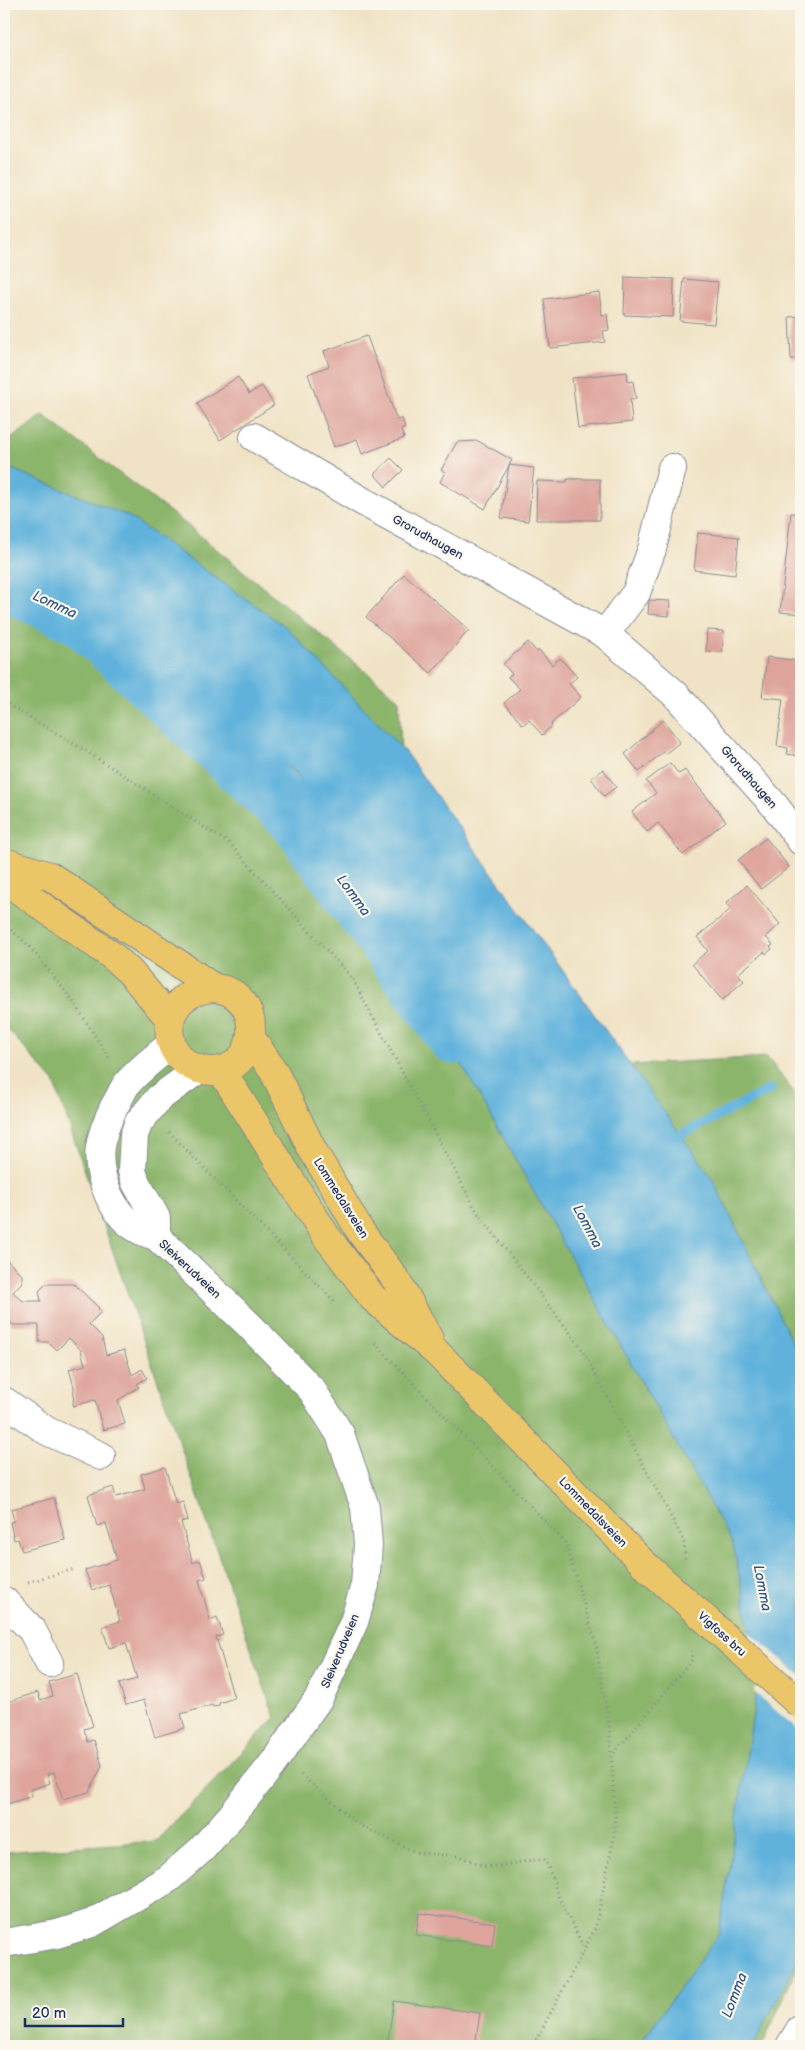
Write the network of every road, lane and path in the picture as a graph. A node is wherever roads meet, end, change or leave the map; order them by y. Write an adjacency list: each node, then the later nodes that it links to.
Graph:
1 (254, 437): 3 (street, Grorudhaugen)
2 (672, 468): 3 (street)
3 (604, 634): 5 (street, Grorudhaugen)
4 (4, 702): 21 (path)
5 (801, 841)
6 (4, 862): 9 (main road)
7 (4, 868): 10 (main road)
8 (4, 923): 13 (path)
9 (214, 988): 10 (main road); 11 (main road)
10 (171, 1031): 12 (main road); 13 (street, Sleiverudveien)
11 (252, 1039): 12 (main road); 18 (main road, Lommedalsveien)
12 (210, 1069): 14 (street, Sleiverudveien); 18 (main road, Lommedalsveien)
13 (126, 1085): 15 (street, Sleiverudveien)
14 (148, 1111): 15 (street, Sleiverudveien); 16 (path)
15 (156, 1236): 30 (street, Sleiverudveien)
16 (338, 1305)
17 (372, 1340): 28 (path)
18 (437, 1353): 22 (main road, Lommedalsveien)
19 (4, 1401): 20 (street)
20 (101, 1456)
21 (684, 1541)
22 (644, 1564): 27 (main road, Vigfoss bru, bridge)
23 (76, 1569): 24 (path)
24 (13, 1593): 26 (street)
25 (692, 1660): 28 (path)
26 (49, 1663)
27 (801, 1705)
28 (611, 1757): 31 (path)
29 (295, 1769): 31 (path)
30 (4, 1943)
31 (585, 1949): 33 (path)
32 (801, 2028): 34 (street)
33 (532, 2046)
34 (790, 2046)

